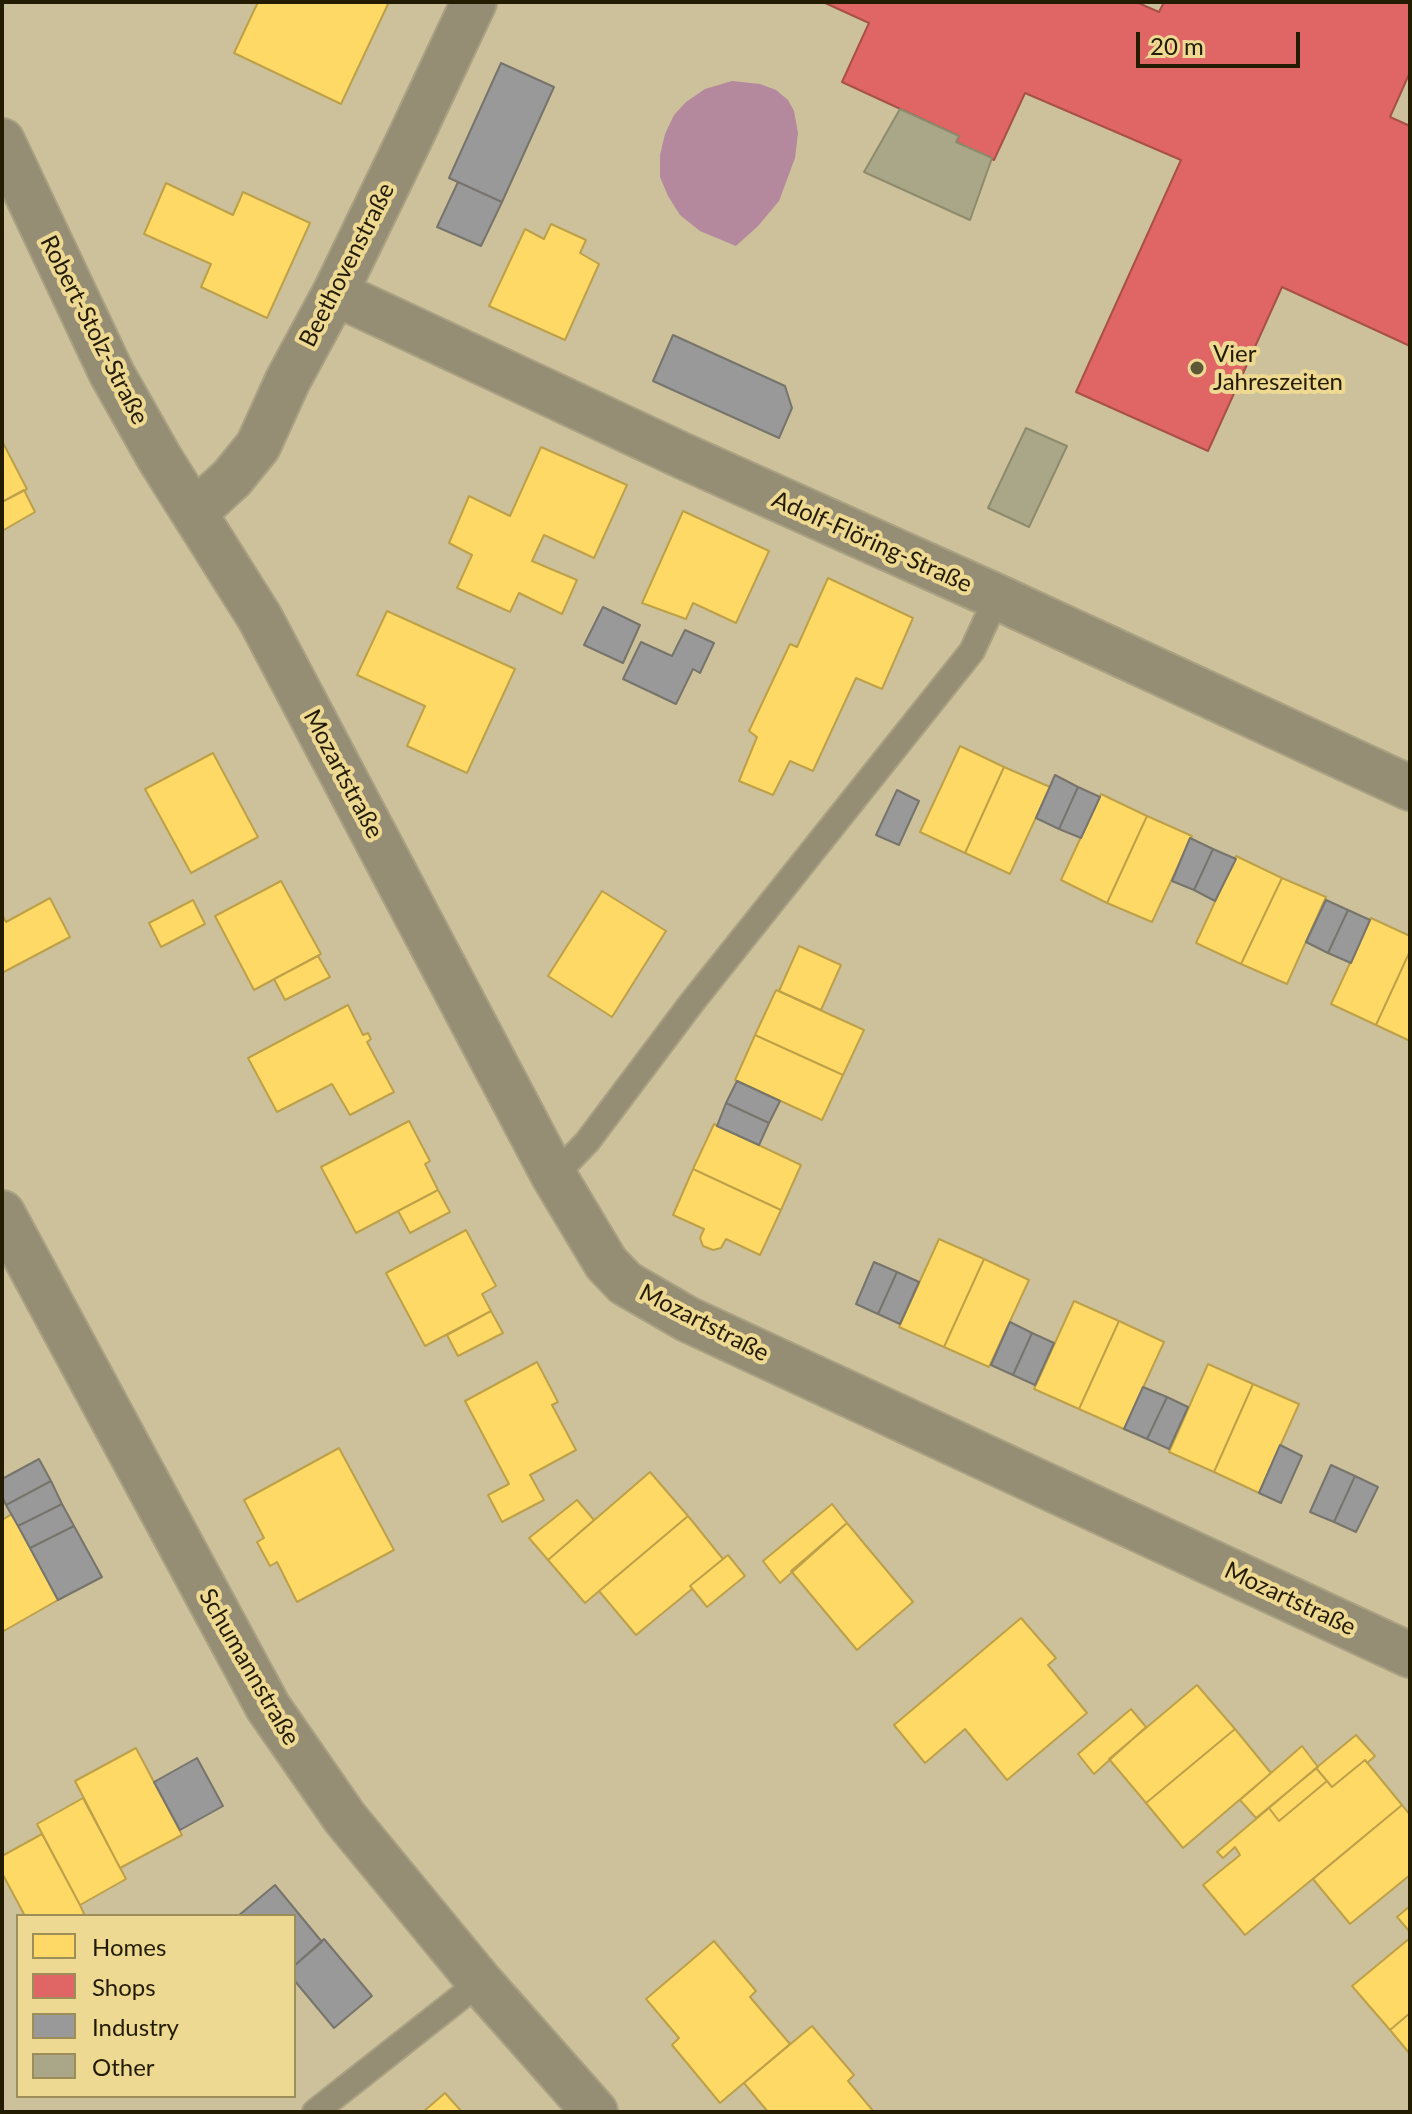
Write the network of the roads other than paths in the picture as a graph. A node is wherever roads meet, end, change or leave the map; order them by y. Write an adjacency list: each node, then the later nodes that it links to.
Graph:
1 (474, 2): 3 (street, Beethovenstraße)
2 (2, 141): 4 (street, Robert-Stolz-Straße)
3 (335, 293): 4 (street, Beethovenstraße); 5 (street, Adolf-Flöring-Straße)
4 (195, 512): 7 (street, Mozartstraße)
5 (997, 597): 6 (street, Adolf-Flöring-Straße); 7 (lane)
6 (1410, 788)
7 (554, 1176): 9 (street, Mozartstraße)
8 (2, 1213): 10 (street, Schumannstraße)
9 (1410, 1655)
10 (480, 1982): 11 (lane); 12 (street, Schumannstraße)
11 (315, 2112)
12 (595, 2112)

